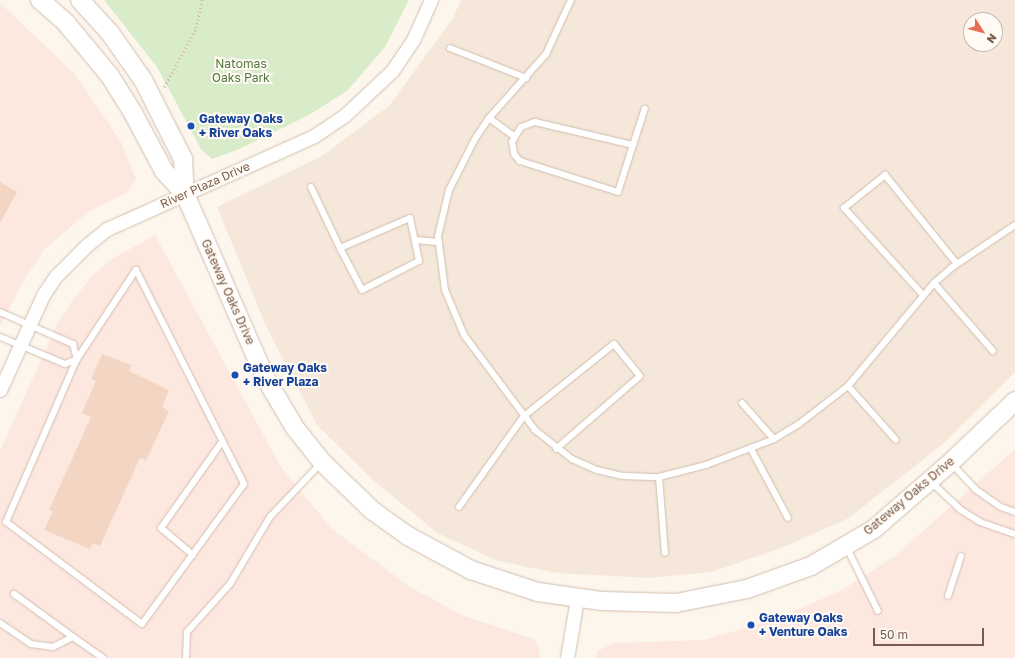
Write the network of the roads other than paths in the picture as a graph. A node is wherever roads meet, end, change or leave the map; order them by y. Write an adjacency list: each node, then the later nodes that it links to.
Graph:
1 (40, 0): 12 (street, Gateway Oaks Drive)
2 (80, 0): 12 (street, Gateway Oaks Drive)
3 (431, 0): 12 (street, River Plaza Drive)
4 (571, 0): 6 (lane)
5 (450, 48): 6 (lane)
6 (526, 78): 8 (lane)
7 (646, 109): 10 (lane)
8 (489, 118): 9 (lane); 15 (lane)
9 (514, 136): 10 (lane); 10 (lane)
10 (633, 145)
11 (311, 187): 16 (lane)
12 (185, 194): 21 (street, River Plaza Drive); 36 (street, Gateway Oaks Drive)
13 (1015, 225): 17 (lane)
14 (416, 240): 15 (lane); 16 (lane); 16 (lane)
15 (438, 242): 30 (lane)
16 (340, 248)
17 (957, 264): 18 (lane); 19 (lane)
18 (934, 283): 19 (lane); 24 (lane)
19 (923, 295): 26 (lane)
20 (0, 312): 21 (lane)
21 (29, 325): 23 (street, River Plaza Drive); 25 (lane)
22 (0, 337): 23 (lane)
23 (20, 346): 25 (lane); 27 (street, River Plaza Drive)
24 (993, 351)
25 (77, 359): 33 (lane); 46 (lane)
26 (848, 386): 31 (lane); 32 (lane)
27 (0, 390)
28 (1015, 401): 37 (street, Gateway Oaks Drive)
29 (742, 403): 31 (lane)
30 (524, 416): 34 (lane); 34 (lane); 40 (lane)
31 (774, 439): 35 (lane)
32 (896, 440)
33 (222, 442): 46 (lane); 46 (lane)
34 (556, 449): 38 (lane)
35 (751, 449): 38 (lane); 42 (lane)
36 (322, 462): 50 (street, Gateway Oaks Drive); 55 (lane)
37 (950, 463): 39 (street, Gateway Oaks Drive); 41 (lane)
38 (659, 477): 45 (lane)
39 (930, 481): 43 (lane); 44 (street, Gateway Oaks Drive)
40 (459, 507)
41 (1015, 512)
42 (788, 518)
43 (1015, 534)
44 (846, 546): 50 (street, Gateway Oaks Drive); 51 (lane)
45 (665, 553)
46 (193, 555)
47 (961, 556): 49 (lane)
48 (14, 594): 53 (lane)
49 (948, 596)
50 (577, 599): 56 (street)
51 (878, 611)
52 (0, 623): 53 (lane)
53 (73, 637): 54 (lane)
54 (103, 658)
55 (186, 658)
56 (567, 658)

